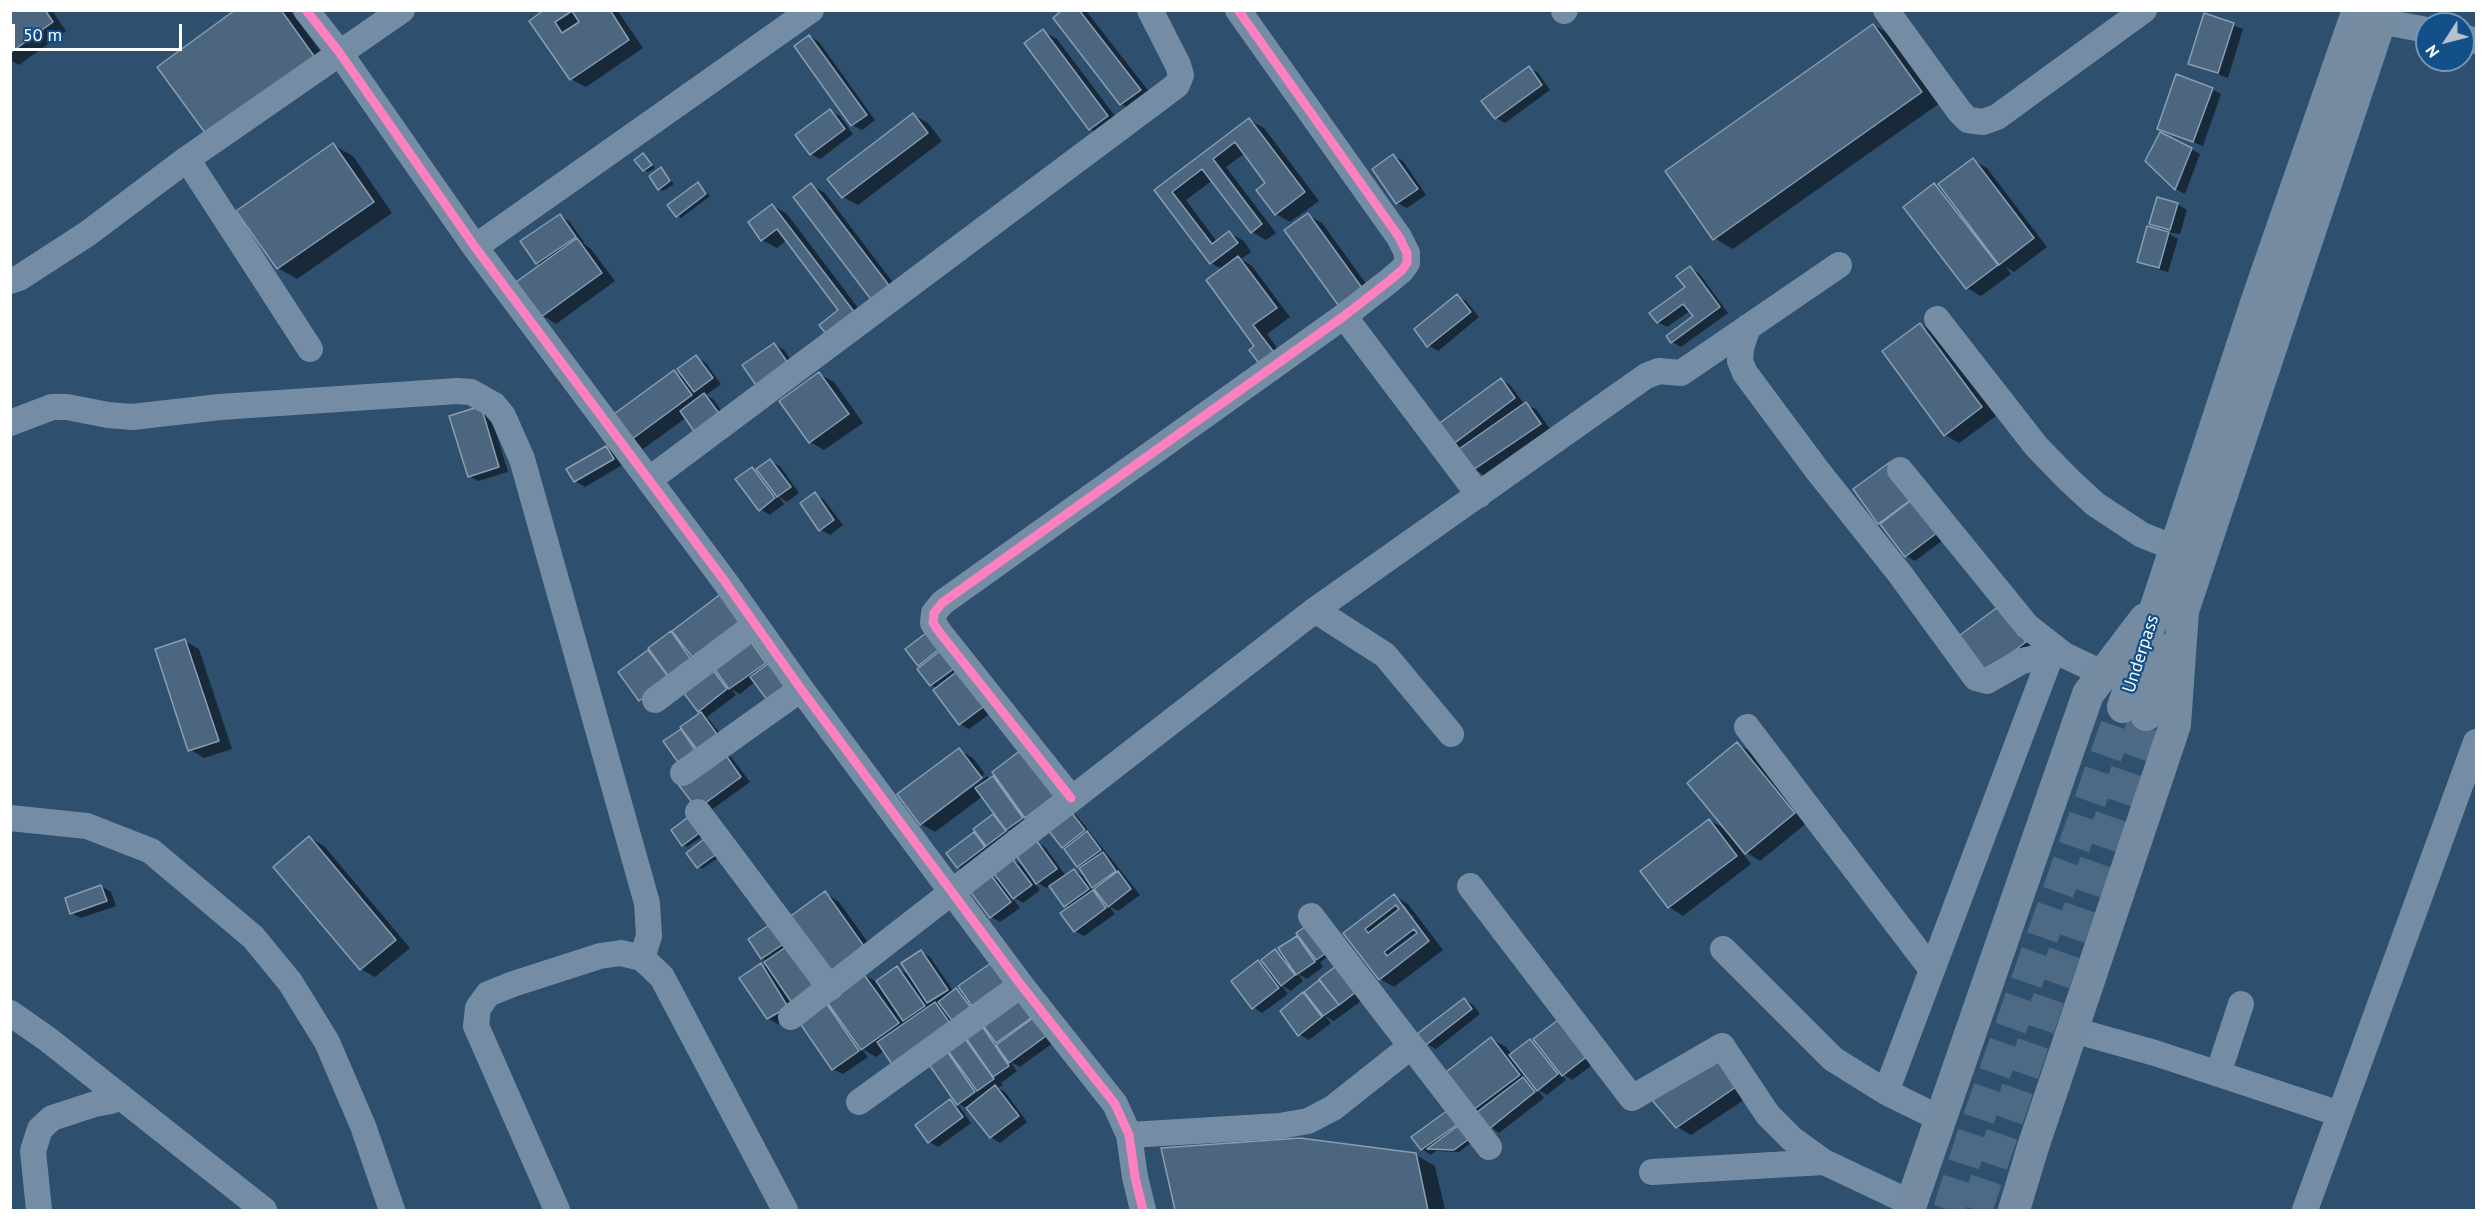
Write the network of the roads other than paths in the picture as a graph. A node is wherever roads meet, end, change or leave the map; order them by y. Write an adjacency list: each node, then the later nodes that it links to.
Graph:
1 (306, 10): 10 (street)
2 (402, 10): 10 (street)
3 (811, 10): 12 (street)
4 (1150, 10): 21 (street)
5 (1238, 10): 15 (street)
6 (1886, 10): 7 (street)
7 (2144, 10)
8 (2369, 15): 9 (street); 23 (main road); 24 (main road)
9 (2415, 27)
10 (339, 52): 11 (street); 12 (street)
11 (187, 159): 14 (street); 18 (street)
12 (475, 248): 21 (street)
13 (1839, 265): 17 (street)
14 (10, 281)
15 (1344, 316): 22 (street); 36 (street)
16 (1937, 320): 23 (street)
17 (1748, 327): 22 (street); 27 (street)
18 (310, 349)
19 (10, 423): 43 (street)
20 (1900, 470): 27 (street)
21 (650, 479): 26 (street)
22 (1479, 495): 25 (street)
23 (2175, 548): 24 (main road)
24 (2171, 606): 28 (main road); 31 (main road, Underpass); 50 (main road)
25 (1315, 610): 33 (street); 36 (street)
26 (755, 625): 29 (street); 30 (street)
27 (2051, 651): 28 (street); 44 (street)
28 (2102, 673): 57 (main road)
29 (801, 689): 35 (street); 40 (street)
30 (655, 700)
31 (2135, 711)
32 (1747, 727): 44 (street)
33 (1451, 734)
34 (2476, 742): 56 (street)
35 (683, 772)
36 (1071, 798): 40 (street)
37 (698, 812): 46 (street)
38 (10, 818): 65 (street)
39 (1470, 886): 60 (street)
40 (953, 892): 45 (street); 46 (street)
41 (1311, 916): 51 (street)
42 (1723, 949): 53 (street)
43 (642, 957): 66 (street); 67 (street)
44 (1932, 970): 53 (street)
45 (1021, 985): 55 (street); 58 (street)
46 (830, 988): 49 (street)
47 (2241, 1004): 52 (street)
48 (10, 1013): 54 (street)
49 (790, 1017)
50 (2073, 1030): 52 (street); 69 (main road)
51 (1410, 1047): 58 (street); 59 (street)
52 (2218, 1074): 56 (street)
53 (1886, 1092): 57 (street)
54 (121, 1097): 63 (street); 64 (street)
55 (860, 1102)
56 (2340, 1114): 70 (street)
57 (1941, 1119): 62 (main road)
58 (1129, 1135): 68 (street)
59 (1489, 1147)
60 (1824, 1162): 61 (street); 62 (street)
61 (1652, 1172)
62 (1910, 1207)
63 (39, 1210)
64 (264, 1210)
65 (392, 1210)
66 (558, 1210)
67 (785, 1210)
68 (1143, 1210)
69 (2014, 1210)
70 (2305, 1210)

